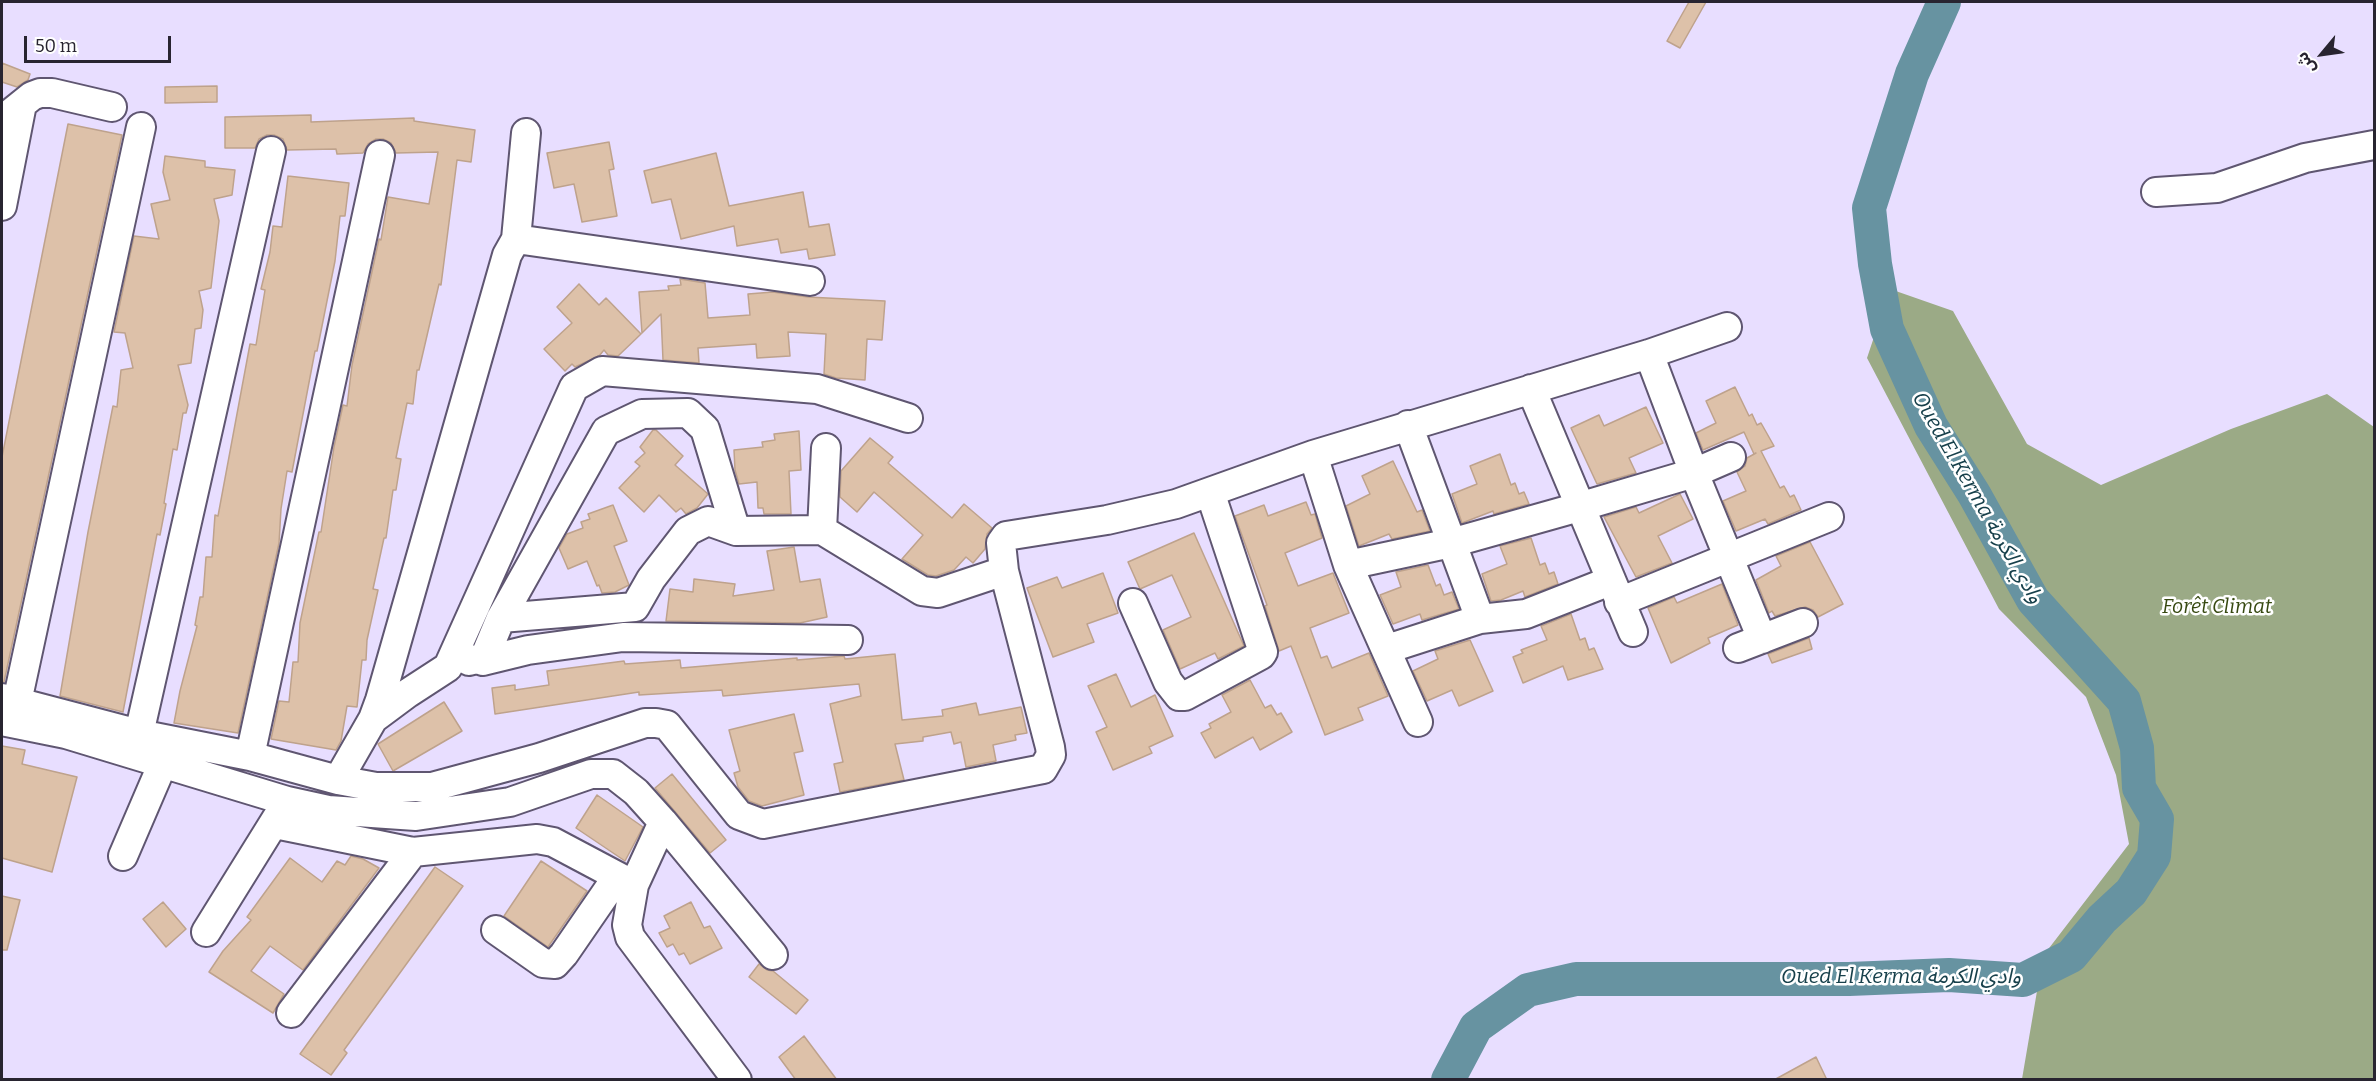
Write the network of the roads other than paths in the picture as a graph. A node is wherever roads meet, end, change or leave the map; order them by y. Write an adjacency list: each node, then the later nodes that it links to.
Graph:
1 (112, 107): 2 (street)
2 (12, 112): 9 (street)
3 (141, 127): 40 (street)
4 (526, 133): 10 (street)
5 (2374, 145): 8 (street)
6 (271, 151): 43 (street)
7 (380, 154): 44 (street)
8 (2156, 192)
9 (2, 206)
10 (516, 239): 11 (street); 41 (street)
11 (810, 281)
12 (1726, 327): 13 (street)
13 (1649, 354): 14 (street); 20 (street)
14 (1531, 389): 16 (street); 22 (street)
15 (908, 418): 39 (street)
16 (1408, 425): 18 (street); 26 (street)
17 (826, 448): 24 (street)
18 (1313, 455): 21 (street); 28 (street)
19 (1731, 457): 20 (street)
20 (1694, 473): 22 (street); 27 (street)
21 (1210, 492): 29 (street); 31 (street)
22 (1579, 507): 26 (street); 30 (street)
23 (1829, 517): 27 (street)
24 (822, 530): 25 (street); 29 (street)
25 (736, 531): 32 (street); 32 (street)
26 (1451, 543): 28 (street); 33 (street)
27 (1729, 559): 30 (street); 34 (street)
28 (1348, 565): 37 (street)
29 (1004, 571): 46 (street)
30 (1615, 591): 33 (street); 35 (street)
31 (1133, 603)
32 (501, 618): 38 (street)
33 (1480, 619): 37 (street)
34 (1803, 623)
35 (1633, 632)
36 (848, 640): 38 (street)
37 (1386, 649): 42 (street)
38 (483, 661): 39 (street)
39 (448, 667): 41 (street)
40 (7, 707): 43 (street); 45 (street)
41 (373, 719): 46 (street)
42 (1418, 722)
43 (139, 734): 44 (street)
44 (250, 756): 46 (street)
45 (163, 763): 47 (street); 50 (street)
46 (338, 780)
47 (281, 813): 48 (street); 49 (street); 53 (street)
48 (663, 822): 51 (street); 54 (street)
49 (413, 852): 51 (street); 55 (street)
50 (123, 856)
51 (625, 881): 52 (street); 56 (street)
52 (496, 930)
53 (206, 932)
54 (772, 955)
55 (291, 1012)
56 (737, 1080)

